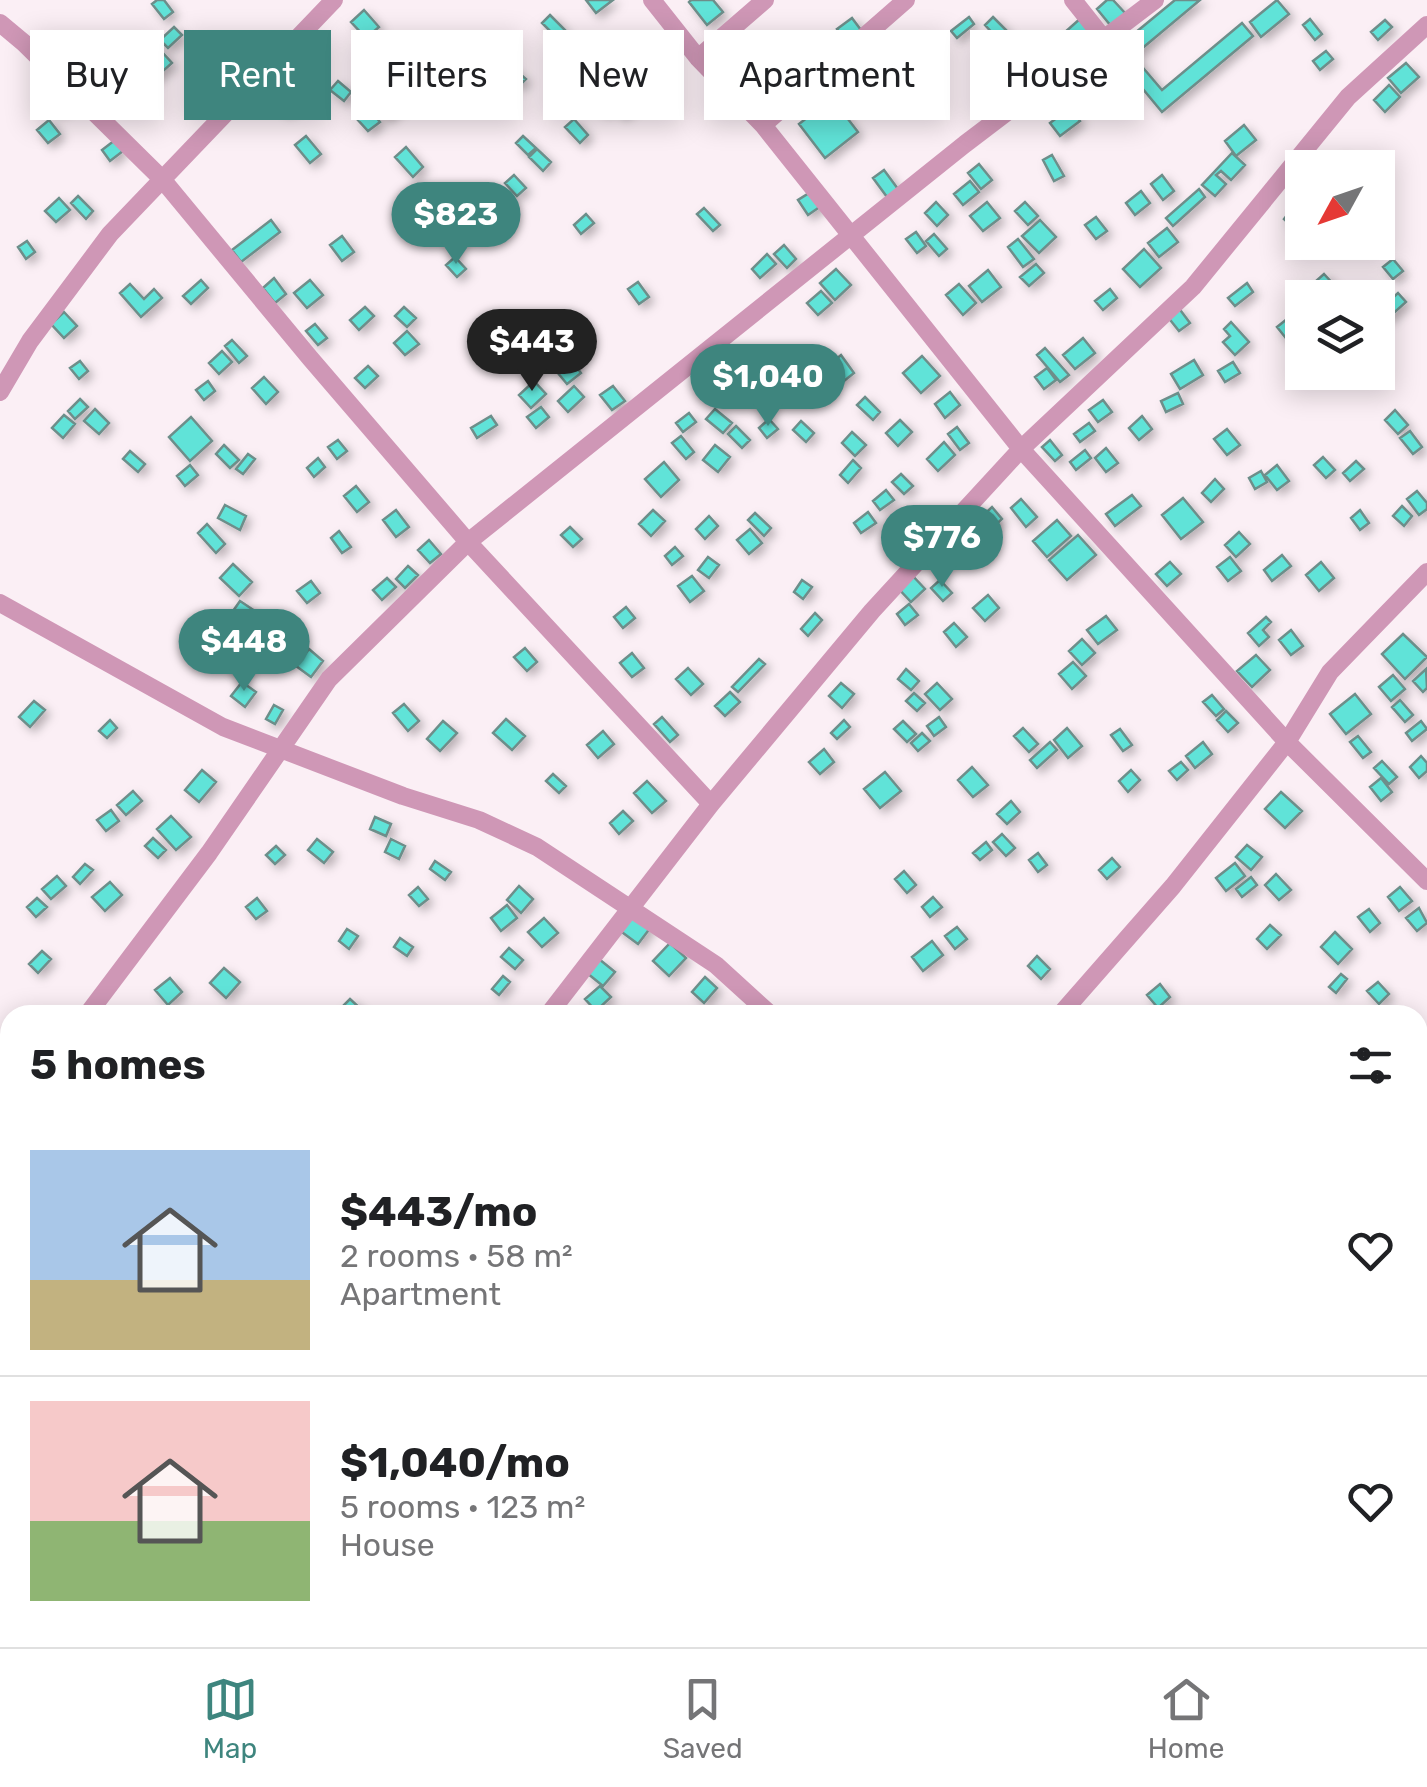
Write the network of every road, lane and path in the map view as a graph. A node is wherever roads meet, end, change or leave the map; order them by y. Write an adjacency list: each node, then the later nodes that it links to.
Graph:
1 (334, 0): 14 (street)
2 (652, 0): 11 (street)
3 (766, 0): 11 (street)
4 (906, 0): 13 (street)
5 (1073, 0): 9 (street)
6 (1155, 0): 10 (street)
7 (0, 23): 14 (street)
8 (1427, 25): 17 (street)
9 (1097, 30)
10 (1115, 30)
11 (698, 58): 13 (street)
12 (996, 120): 15 (street)
13 (763, 125): 15 (street)
14 (162, 179): 16 (street); 18 (street)
15 (850, 238): 17 (street); 18 (street)
16 (0, 392)
17 (1021, 449): 21 (street); 23 (street)
18 (468, 542): 22 (street); 23 (street)
19 (1427, 572): 21 (street)
20 (0, 603): 22 (street)
21 (1287, 742): 24 (street); 29 (street)
22 (278, 750): 25 (street); 26 (street)
23 (711, 804): 25 (street)
24 (1427, 881)
25 (630, 906): 27 (street); 28 (street)
26 (95, 1005)
27 (556, 1005)
28 (760, 1005)
29 (1069, 1005)

